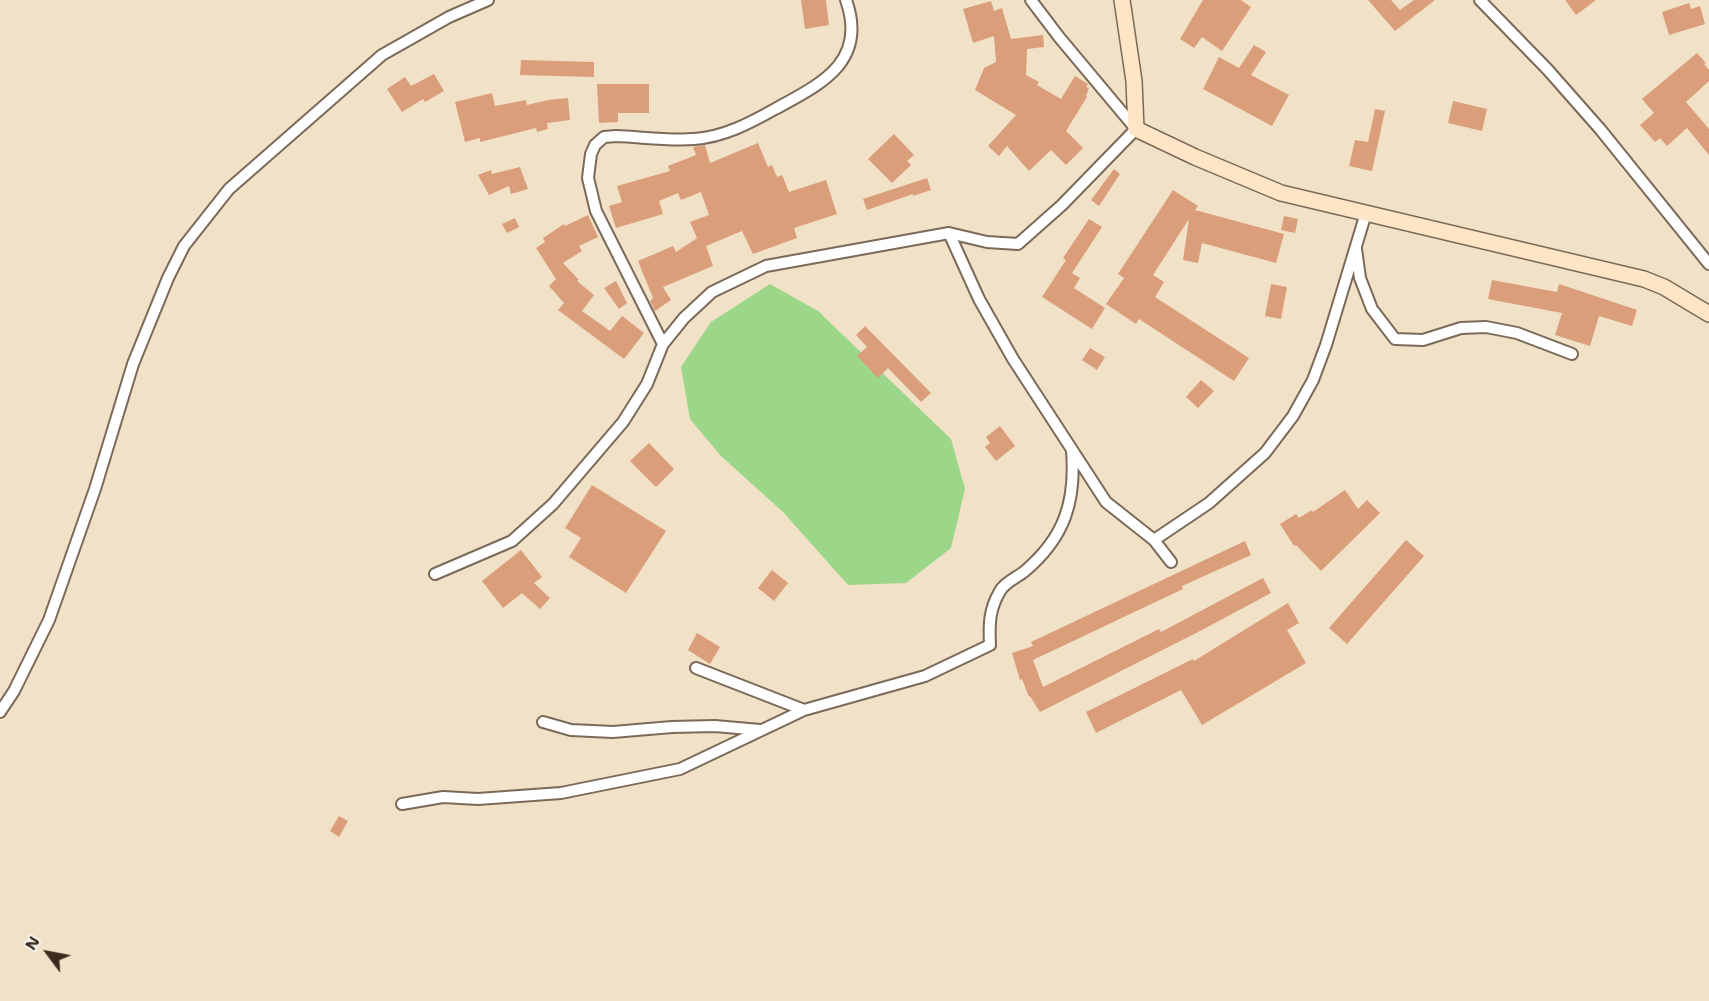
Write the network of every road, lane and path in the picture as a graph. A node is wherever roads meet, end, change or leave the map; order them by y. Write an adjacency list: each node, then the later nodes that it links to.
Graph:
1 (488, 0): 20 (street)
2 (846, 0): 12 (street)
3 (1031, 0): 6 (street)
4 (1122, 0): 6 (main road)
5 (1480, 0): 10 (street)
6 (1136, 129): 7 (main road); 8 (street)
7 (1366, 213): 9 (street); 11 (main road)
8 (949, 233): 12 (street); 14 (street)
9 (1356, 246): 13 (street); 15 (street)
10 (1709, 264)
11 (1709, 314)
12 (663, 344): 17 (street)
13 (1572, 354)
14 (1072, 451): 15 (street); 19 (street)
15 (1154, 540): 16 (street)
16 (1171, 562)
17 (435, 574)
18 (696, 668): 19 (street)
19 (804, 710): 22 (street)
20 (0, 712)
21 (543, 722): 22 (street)
22 (760, 730): 23 (street)
23 (402, 804)

